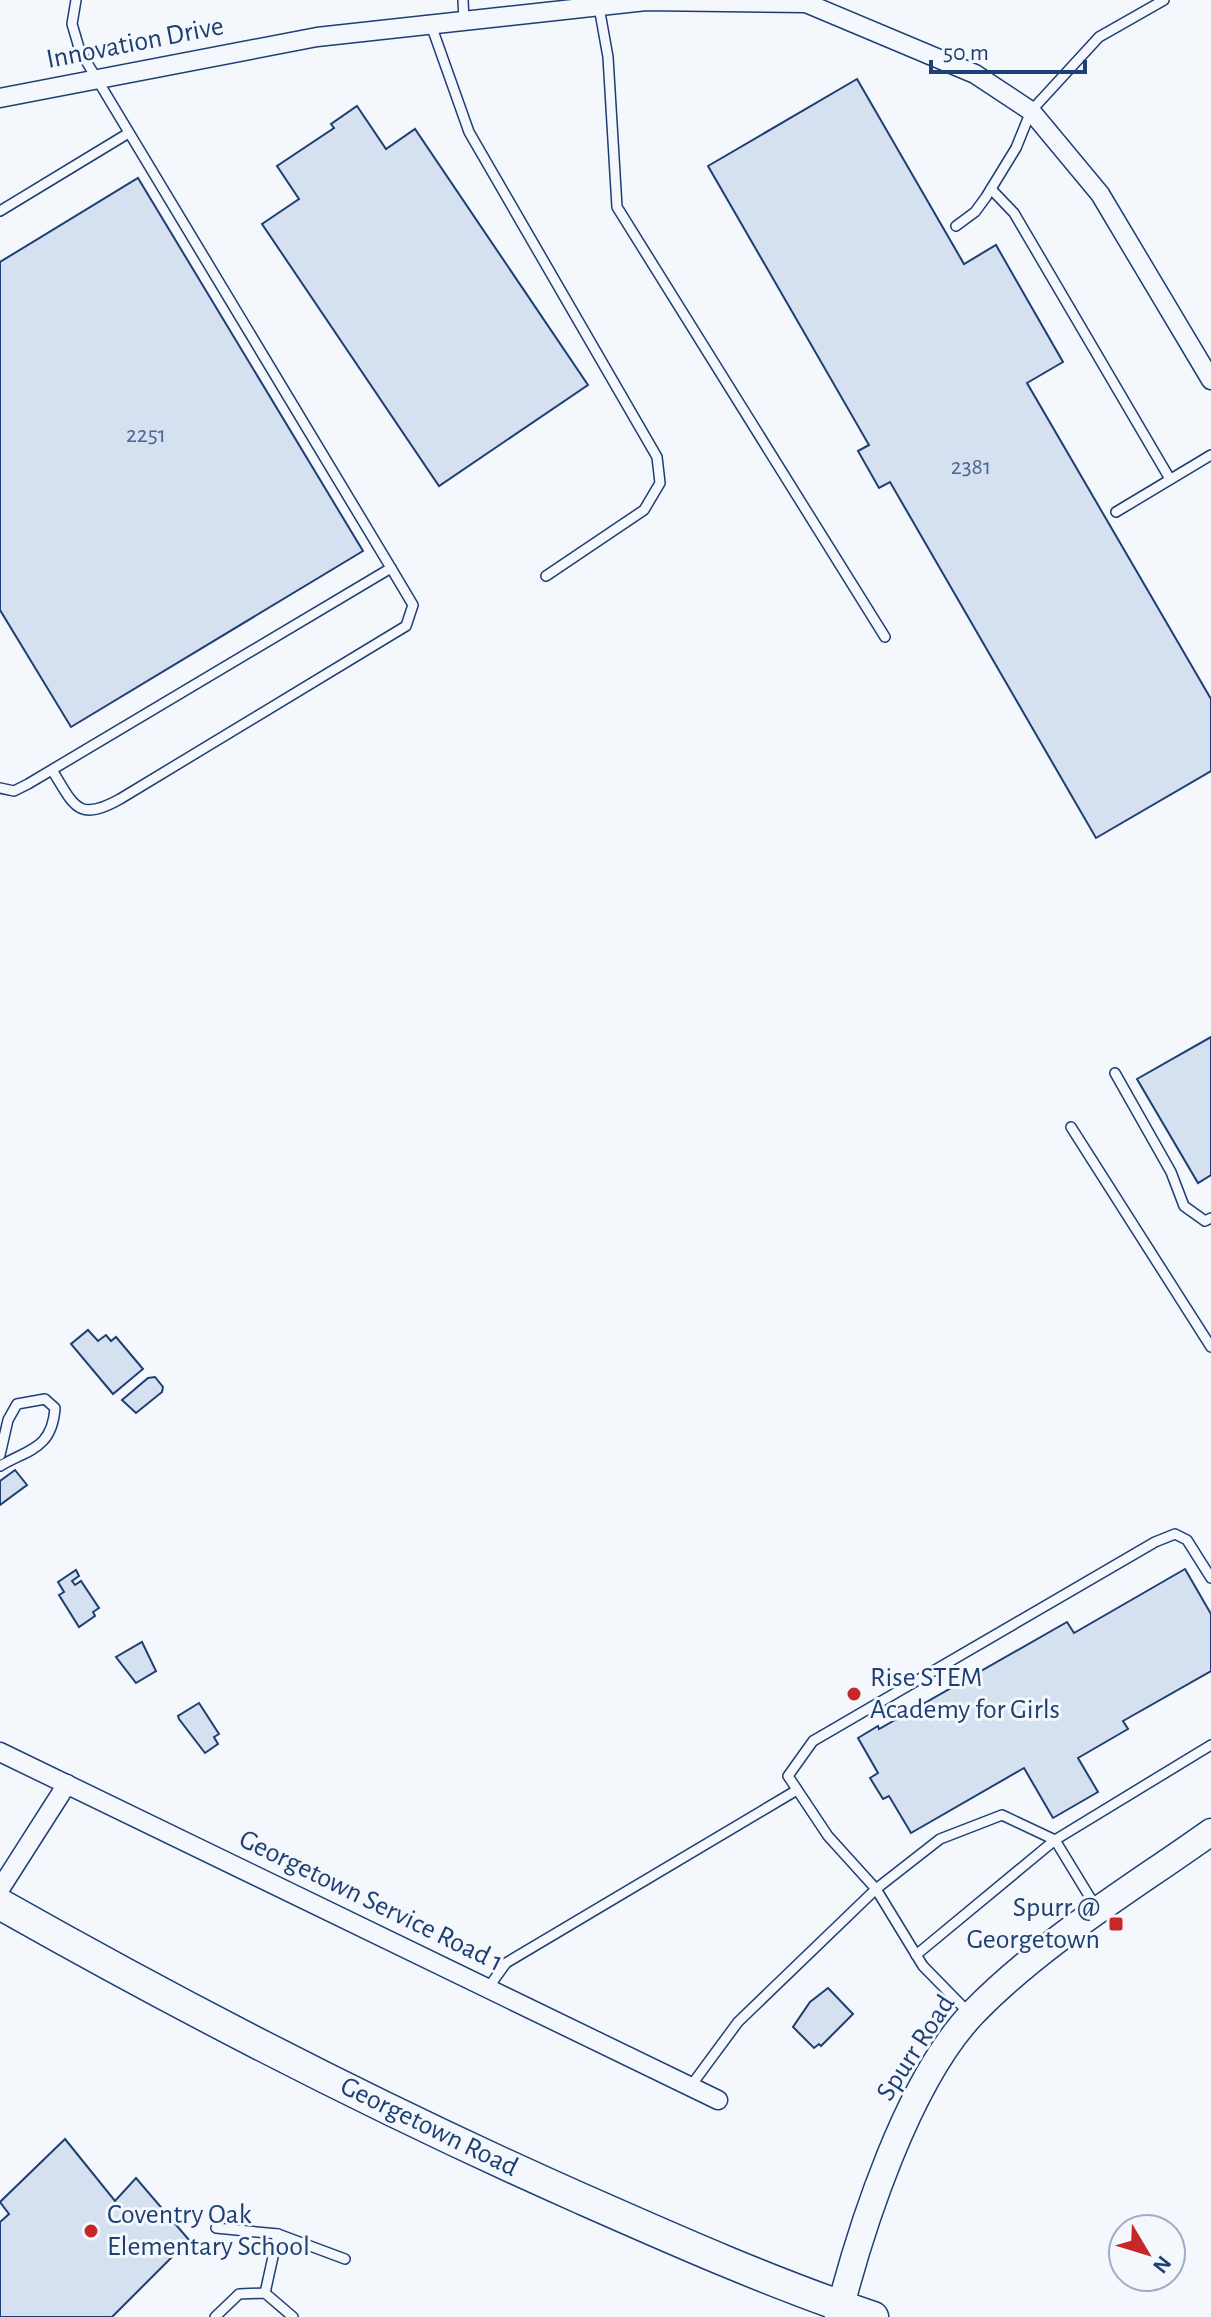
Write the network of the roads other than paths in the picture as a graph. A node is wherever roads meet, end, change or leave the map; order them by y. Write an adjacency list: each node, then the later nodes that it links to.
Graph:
1 (76, 0): 8 (lane)
2 (463, 0): 6 (lane)
3 (1164, 0): 10 (lane)
4 (821, 4): 5 (street, Innovation Drive); 10 (street, Innovation Drive)
5 (599, 7): 6 (street, Innovation Drive); 21 (lane)
6 (464, 21): 7 (street, Innovation Drive)
7 (431, 25): 8 (street, Innovation Drive); 20 (lane)
8 (98, 79): 9 (street, Innovation Drive); 11 (lane)
9 (0, 98)
10 (1031, 111): 12 (lane); 15 (street, Innovation Drive)
11 (127, 134): 13 (lane); 19 (lane)
12 (991, 189): 14 (lane); 17 (lane)
13 (0, 211)
14 (956, 226)
15 (1211, 380)
16 (1211, 455): 17 (lane)
17 (1170, 479): 18 (lane)
18 (1116, 512)
19 (391, 568): 22 (lane); 22 (lane)
20 (546, 576)
21 (885, 637)
22 (52, 770): 23 (lane)
23 (0, 788)
24 (1115, 1073): 26 (lane)
25 (1071, 1127): 27 (lane)
26 (1211, 1218)
27 (1211, 1347)
28 (0, 1455): 29 (lane)
29 (0, 1466)
30 (1211, 1578): 34 (lane)
31 (1211, 1745): 36 (lane)
32 (0, 1752): 33 (street, Georgetown Service Road 1)
33 (67, 1784): 37 (street); 42 (street, Georgetown Service Road 1)
34 (797, 1790): 38 (lane); 42 (lane)
35 (1211, 1832): 40 (street, Spurr Road)
36 (1055, 1840): 38 (lane); 40 (lane); 41 (lane)
37 (0, 1889)
38 (876, 1889): 41 (lane); 44 (lane)
39 (0, 1904): 50 (main road, Georgetown Road)
40 (1099, 1912): 43 (street, Spurr Road)
41 (916, 1955): 43 (lane)
42 (488, 1988): 44 (street, Georgetown Service Road 1)
43 (971, 2015): 50 (street, Spurr Road)
44 (690, 2087): 45 (street, Georgetown Service Road 1)
45 (718, 2100)
46 (216, 2228): 47 (lane)
47 (278, 2234): 48 (lane); 49 (lane)
48 (345, 2259)
49 (265, 2293): 51 (lane); 52 (lane)
50 (837, 2313): 53 (main road, Georgetown Road)
51 (215, 2317)
52 (293, 2317)
53 (873, 2317)

